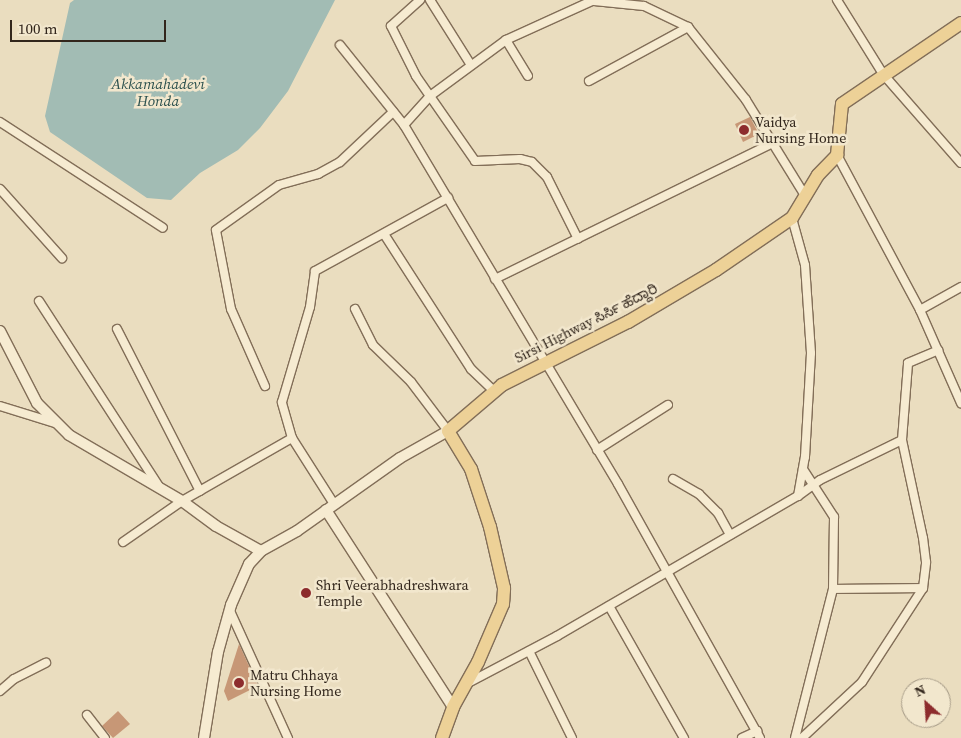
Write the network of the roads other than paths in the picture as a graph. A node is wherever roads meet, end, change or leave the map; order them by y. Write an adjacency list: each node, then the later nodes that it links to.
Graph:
1 (420, 0): 13 (street)
2 (430, 0): 9 (street)
3 (837, 0): 10 (street)
4 (594, 1): 6 (street); 7 (street)
5 (961, 24): 10 (main road)
6 (688, 26): 12 (street); 17 (street)
7 (506, 40): 9 (street); 11 (street)
8 (340, 45): 14 (street)
9 (471, 65): 13 (street)
10 (883, 74): 18 (main road); 19 (street)
11 (528, 76)
12 (589, 81)
13 (430, 96): 16 (street); 26 (street)
14 (393, 112): 16 (street); 37 (street)
15 (0, 122): 24 (street)
16 (404, 125): 22 (street)
17 (773, 143): 21 (street); 26 (street)
18 (838, 155): 21 (main road, Sirsi Highway ಸಿರ್ಸಿ ಹೆದ್ದಾರಿ); 32 (street)
19 (961, 163)
20 (0, 189): 27 (street)
21 (806, 197): 23 (main road, Sirsi Highway ಸಿರ್ಸಿ ಹೆದ್ದಾರಿ)
22 (448, 198): 25 (street); 28 (street)
23 (792, 218): 36 (main road, Sirsi Highway ಸಿರ್ಸಿ ಹೆದ್ದಾರಿ); 47 (street)
24 (163, 228)
25 (384, 234): 38 (street); 44 (street)
26 (578, 238): 28 (street)
27 (62, 258)
28 (495, 279): 36 (street)
29 (961, 287): 32 (street)
30 (39, 301): 50 (street)
31 (355, 309): 43 (street)
32 (920, 310): 35 (street)
33 (117, 329): 51 (street)
34 (0, 331): 42 (street)
35 (938, 350): 39 (street); 45 (street)
36 (544, 363): 38 (main road, Sirsi Highway ಸಿರ್ಸಿ ಹೆದ್ದಾರಿ); 46 (street)
37 (265, 386)
38 (494, 392): 43 (main road, Sirsi Highway ಸಿರ್ಸಿ ಹೆದ್ದಾರಿ)
39 (961, 402)
40 (0, 406): 42 (street)
41 (668, 406): 46 (street)
42 (57, 423): 50 (street)
43 (448, 431): 54 (street); 65 (main road)
44 (292, 438): 51 (street); 54 (street)
45 (902, 440): 49 (street); 59 (street)
46 (597, 450): 58 (street)
47 (803, 469): 49 (street); 52 (street)
48 (673, 479): 55 (street)
49 (814, 487): 52 (street); 60 (street)
50 (160, 488): 53 (street)
51 (200, 491): 53 (street)
52 (798, 496): 55 (street)
53 (182, 500): 56 (street); 57 (street)
54 (330, 507): 57 (street); 67 (street)
55 (730, 535): 58 (street)
56 (123, 542)
57 (261, 551): 62 (street)
58 (668, 571): 61 (street); 69 (street)
59 (923, 588): 60 (street); 78 (street)
60 (833, 589): 77 (street)
61 (609, 606): 63 (street); 75 (street)
62 (230, 611): 71 (street); 72 (street)
63 (529, 651): 65 (street); 74 (street)
64 (46, 663): 66 (street)
65 (466, 684): 67 (main road)
66 (0, 691)
67 (453, 707): 73 (main road)
68 (88, 715): 70 (street)
69 (758, 734): 76 (street)
70 (105, 738)
71 (204, 738)
72 (288, 738)
73 (442, 738)
74 (572, 738)
75 (684, 738)
76 (742, 738)
77 (795, 738)
78 (802, 738)

